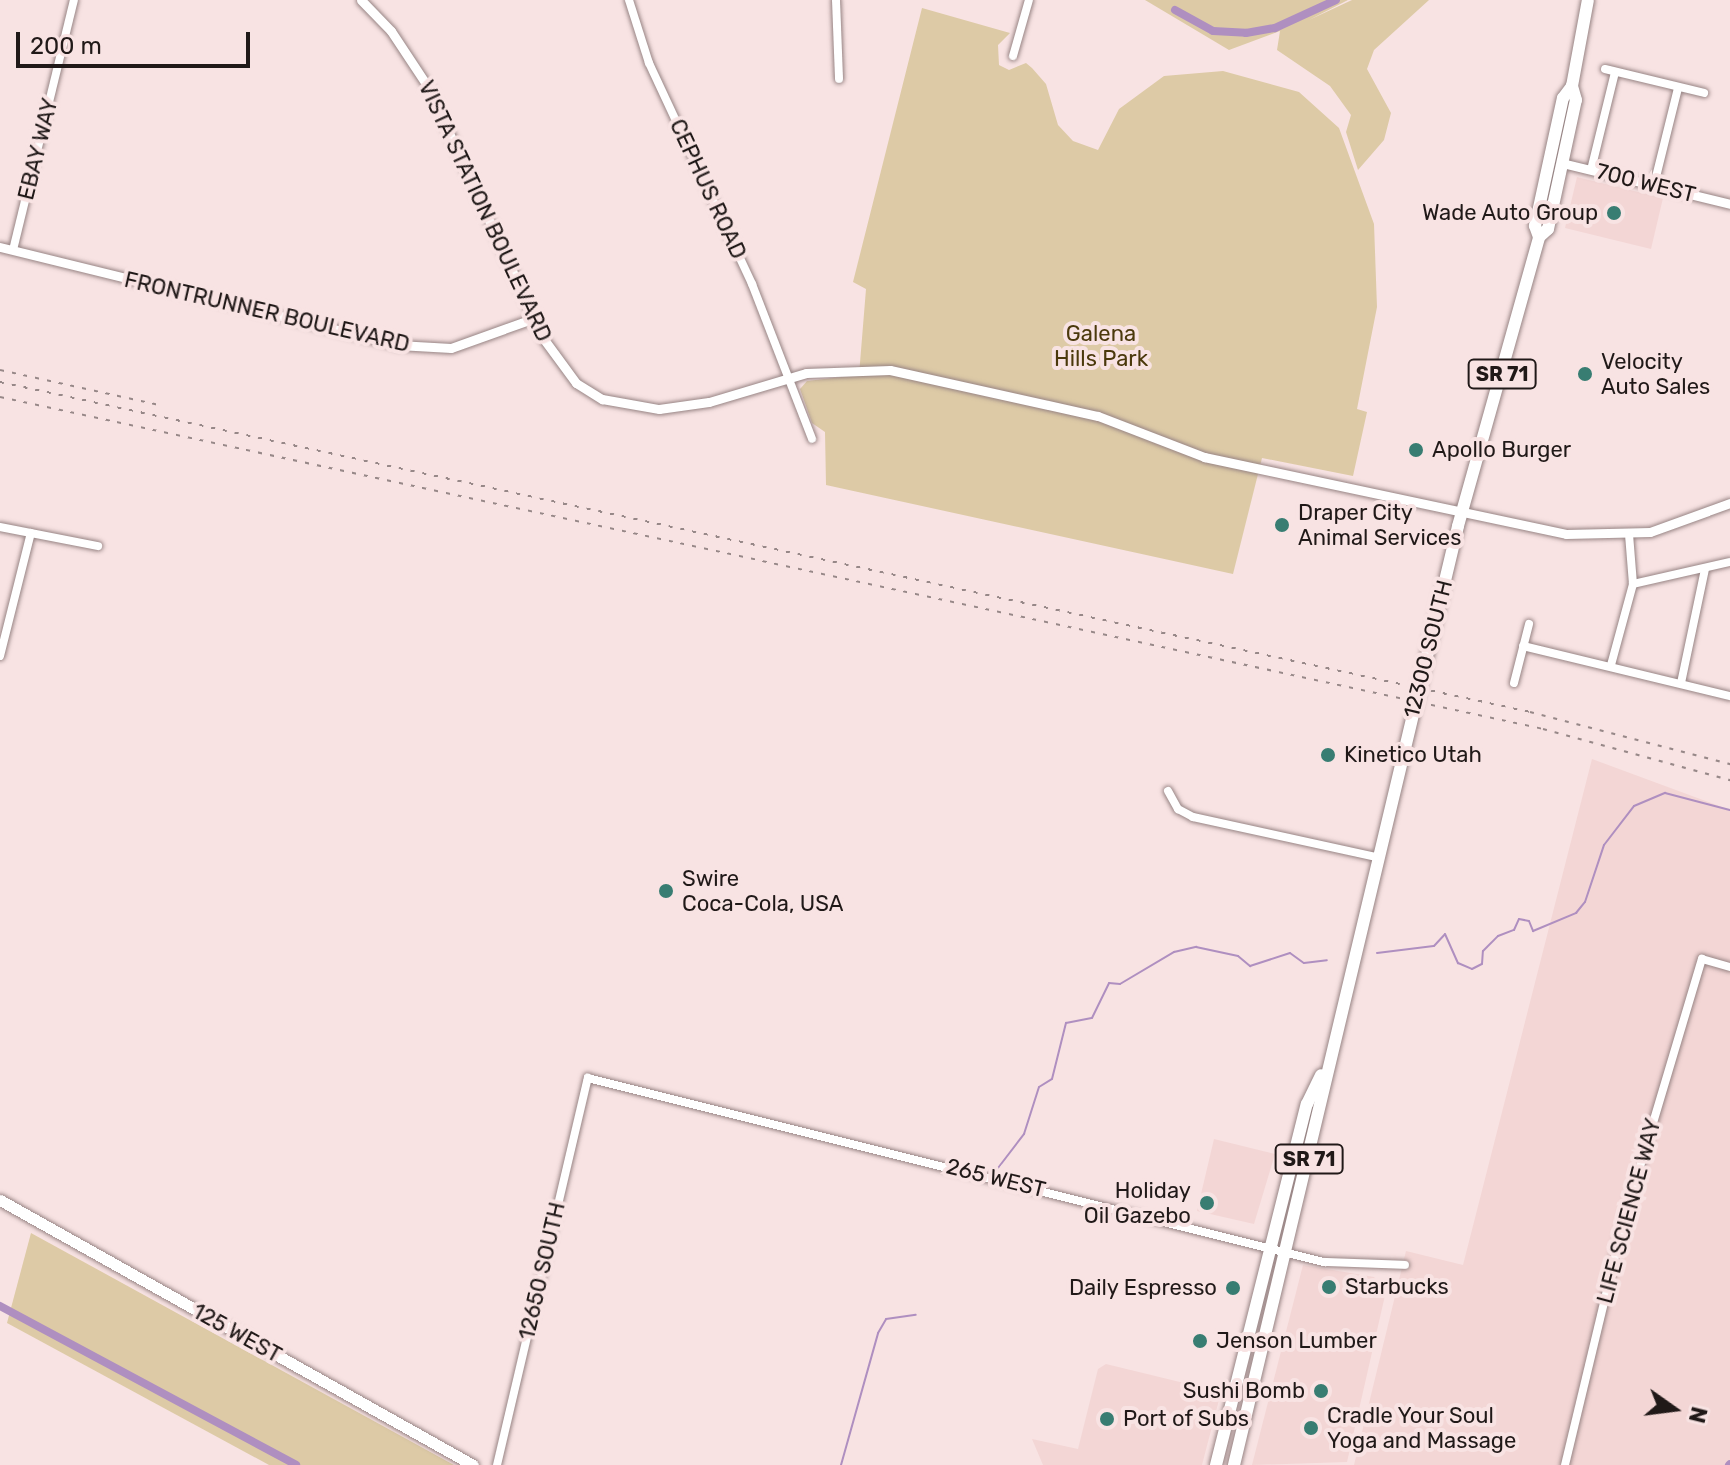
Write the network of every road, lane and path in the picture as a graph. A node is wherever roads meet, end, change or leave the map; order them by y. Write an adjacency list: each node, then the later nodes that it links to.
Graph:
1 (74, 0): 20 (street, EBAY WAY)
2 (361, 0): 21 (street, VISTA STATION BOULEVARD)
3 (629, 0): 22 (street, CEPHUS ROAD)
4 (836, 0): 10 (street)
5 (1029, 0): 7 (street)
6 (1588, 0): 11 (main road, 12300 SOUTH / SR 71)
7 (1013, 56)
8 (1605, 69): 9 (street)
9 (1615, 72): 12 (street); 15 (street)
10 (839, 79)
11 (1572, 86): 14 (main road, 12300 SOUTH / SR 71); 18 (main road, 12300 SOUTH / SR 71)
12 (1678, 88): 13 (street); 16 (street)
13 (1704, 93)
14 (1562, 163): 15 (street, 700 WEST); 18 (main road, 12300 SOUTH / SR 71)
15 (1591, 170): 16 (street, 700 WEST)
16 (1654, 185): 17 (street, 700 WEST)
17 (1730, 204)
18 (1539, 237): 25 (main road, 12300 SOUTH / SR 71)
19 (0, 247): 20 (street, FRONTRUNNER BOULEVARD)
20 (13, 250): 21 (street, FRONTRUNNER BOULEVARD)
21 (532, 319): 22 (street, VISTA STATION BOULEVARD)
22 (789, 378): 23 (street, CEPHUS ROAD); 25 (street, VISTA STATION BOULEVARD)
23 (812, 439)
24 (1730, 503): 28 (street, VISTA STATION BOULEVARD)
25 (1462, 511): 28 (street, VISTA STATION BOULEVARD); 41 (main road, 12300 SOUTH / SR 71)
26 (0, 527): 27 (street)
27 (31, 533): 29 (street); 35 (street)
28 (1629, 534): 32 (street)
29 (98, 546)
30 (1730, 562): 31 (street)
31 (1705, 569): 32 (street); 38 (street)
32 (1633, 584): 36 (street)
33 (1529, 624): 34 (street)
34 (1523, 646): 36 (street); 37 (street)
35 (0, 656)
36 (1611, 665): 38 (street)
37 (1514, 683)
38 (1681, 683): 39 (street)
39 (1730, 696)
40 (1168, 791): 41 (street)
41 (1377, 857): 43 (main road, 12300 SOUTH / SR 71)
42 (1730, 967): 53 (street, LIFE SCIENCE WAY)
43 (1326, 1063): 46 (main road, 12300 SOUTH / SR 71); 47 (main road, 12300 SOUTH / SR 71)
44 (588, 1078): 46 (street, 265 WEST); 50 (street, 12650 SOUTH)
45 (0, 1200): 49 (main road, 125 WEST)
46 (1270, 1249): 47 (street, 265 WEST); 51 (main road, 12300 SOUTH / SR 71)
47 (1286, 1253): 48 (street, 265 WEST); 52 (main road, 12300 SOUTH / SR 71)
48 (1405, 1265)
49 (473, 1465)
50 (497, 1465)
51 (1216, 1465)
52 (1234, 1465)
53 (1565, 1465)

